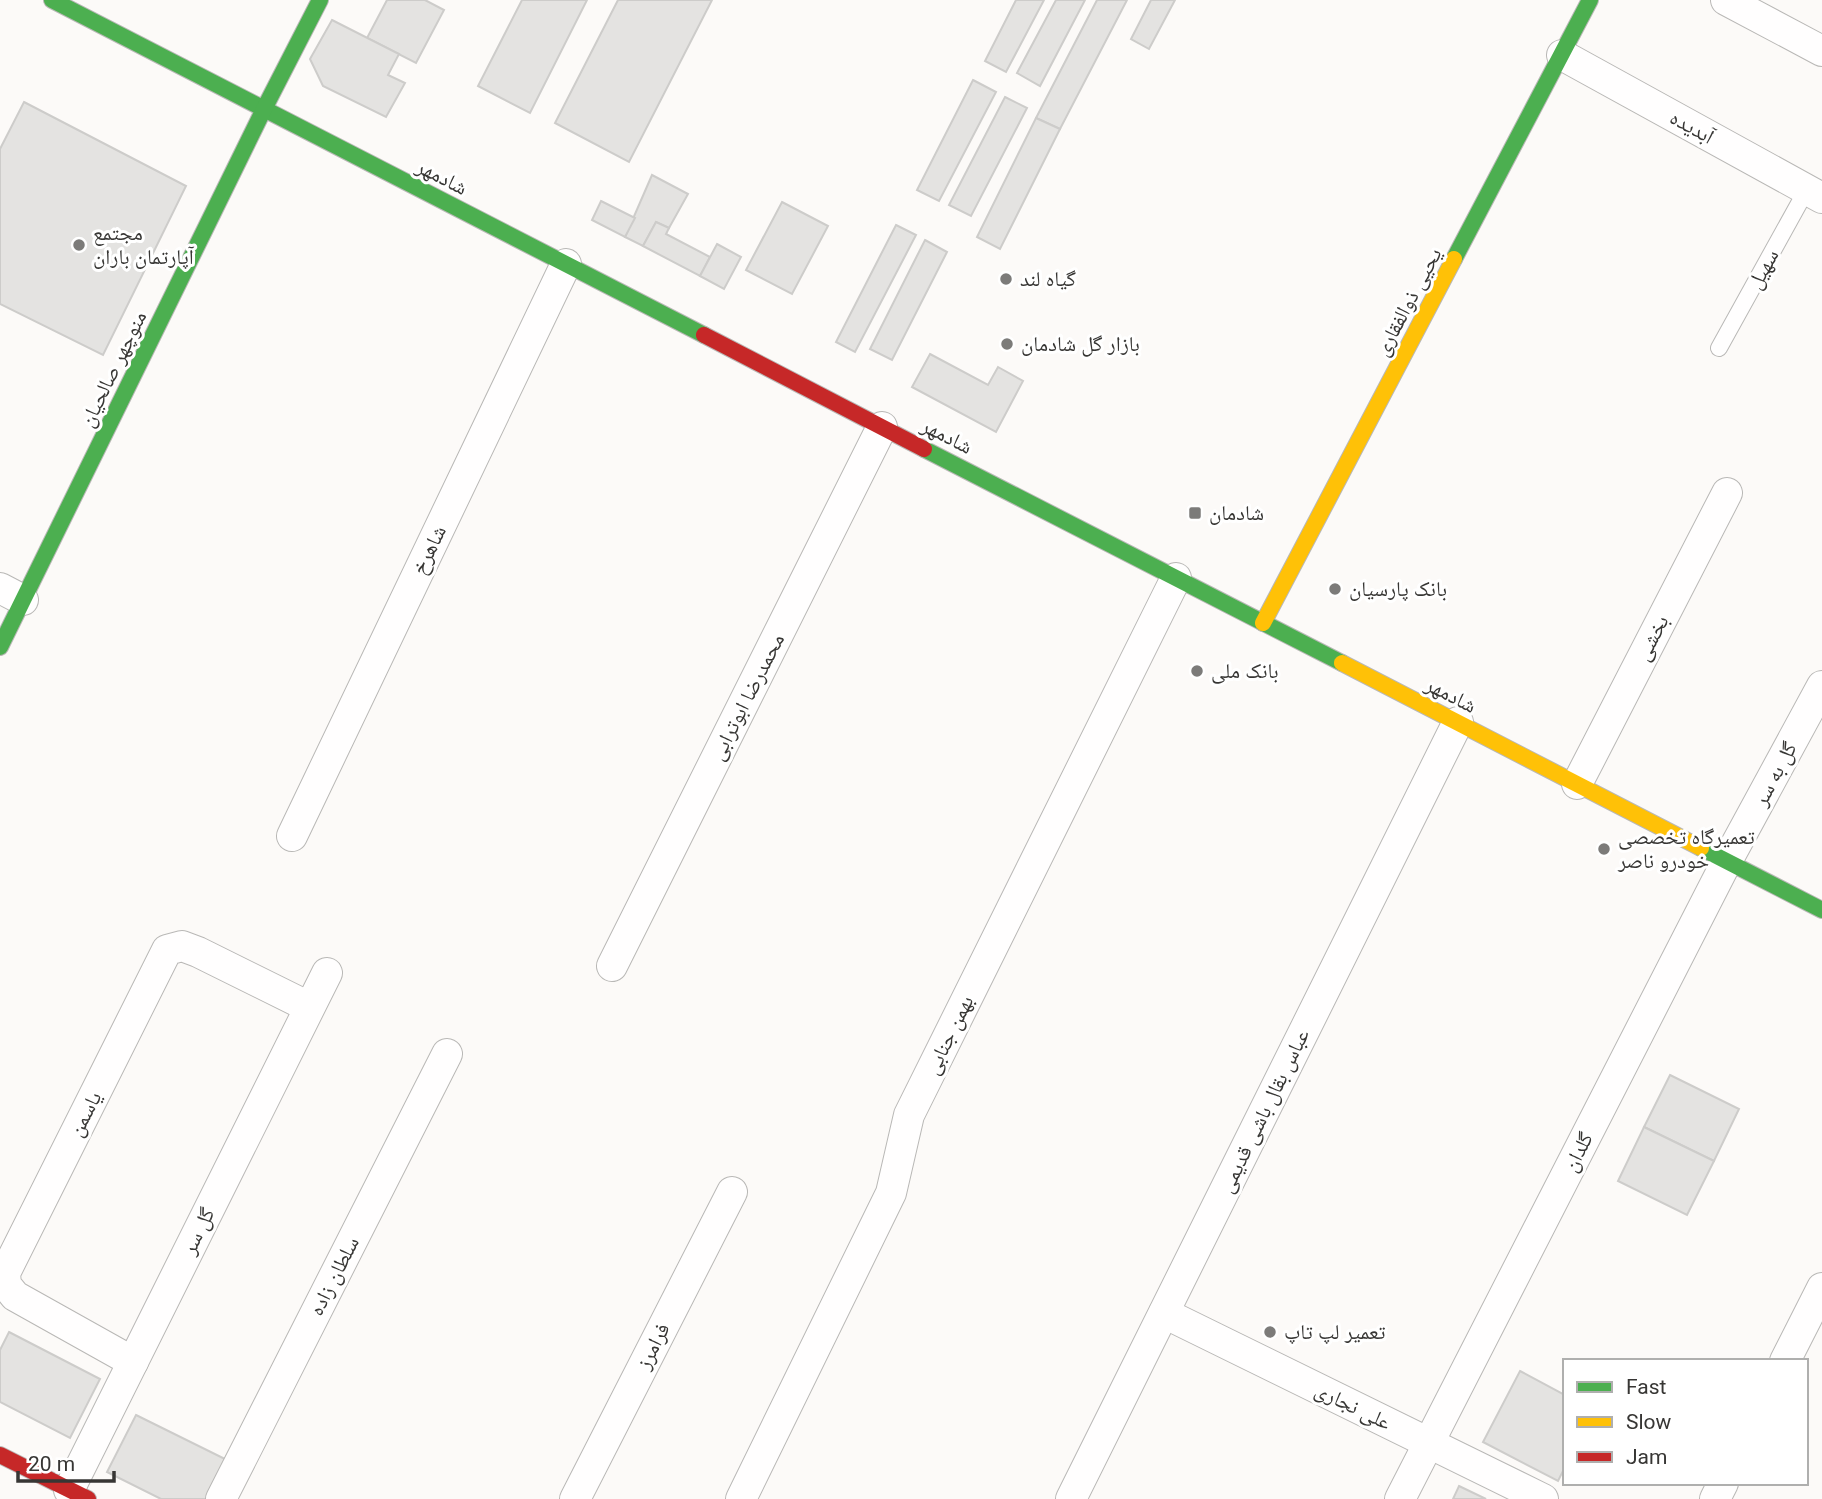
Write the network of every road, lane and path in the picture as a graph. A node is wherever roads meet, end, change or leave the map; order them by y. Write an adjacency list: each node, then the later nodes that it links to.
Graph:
1 (52, 0): 5 (main road, شادمهر)
2 (320, 0): 8 (main road, منوچهر صالحیان)
3 (1590, 0): 7 (main road, یحیی ذوالفقاری)
4 (1726, 0): 6 (street)
5 (91, 9): 8 (main road, شادمهر)
6 (1822, 51)
7 (1562, 55): 9 (street, آبدیده); 16 (main road, یحیی ذوالفقاری)
8 (264, 109): 10 (main road, شادمهر); 15 (main road, منوچهر صالحیان)
9 (1814, 193): 11 (lane, سهیل)
10 (566, 264): 12 (main road, شادمهر); 21 (street, شاهرخ)
11 (1719, 348)
12 (882, 427): 14 (main road, شادمهر); 24 (street, محمدرضا ابوترابی)
13 (1727, 493): 20 (street, بخشی)
14 (1176, 578): 16 (main road, شادمهر); 38 (street, بهمن جنابی)
15 (11, 594): 17 (main road, منوچهر صالحیان)
16 (1263, 622): 19 (main road, شادمهر)
17 (0, 647)
18 (1822, 686): 22 (street, گل به سر)
19 (1458, 722): 20 (main road, شادمهر); 30 (street, عباس بقال باشی قدیمی)
20 (1577, 784): 22 (main road, شادمهر)
21 (292, 836)
22 (1727, 861): 23 (main road, شادمهر); 33 (street, گلدان)
23 (1822, 910)
24 (612, 966)
25 (327, 973): 26 (street, گل سر)
26 (309, 1007): 32 (street, گل سر); 32 (street, یاسمن)
27 (447, 1054): 36 (street, سلطان زاده)
28 (732, 1192): 37 (street, فرامرز)
29 (1822, 1288): 31 (street)
30 (1164, 1313): 33 (street, علی نجاری); 39 (street, عباس بقال باشی قدیمی)
31 (1786, 1359)
32 (133, 1362): 35 (street, گل سر)
33 (1430, 1443): 40 (street, گلدان); 41 (street, علی نجاری)
34 (0, 1454): 35 (main road)
35 (79, 1494)
36 (221, 1499)
37 (575, 1499)
38 (741, 1499)
39 (1071, 1499)
40 (1400, 1499)
41 (1543, 1499)

